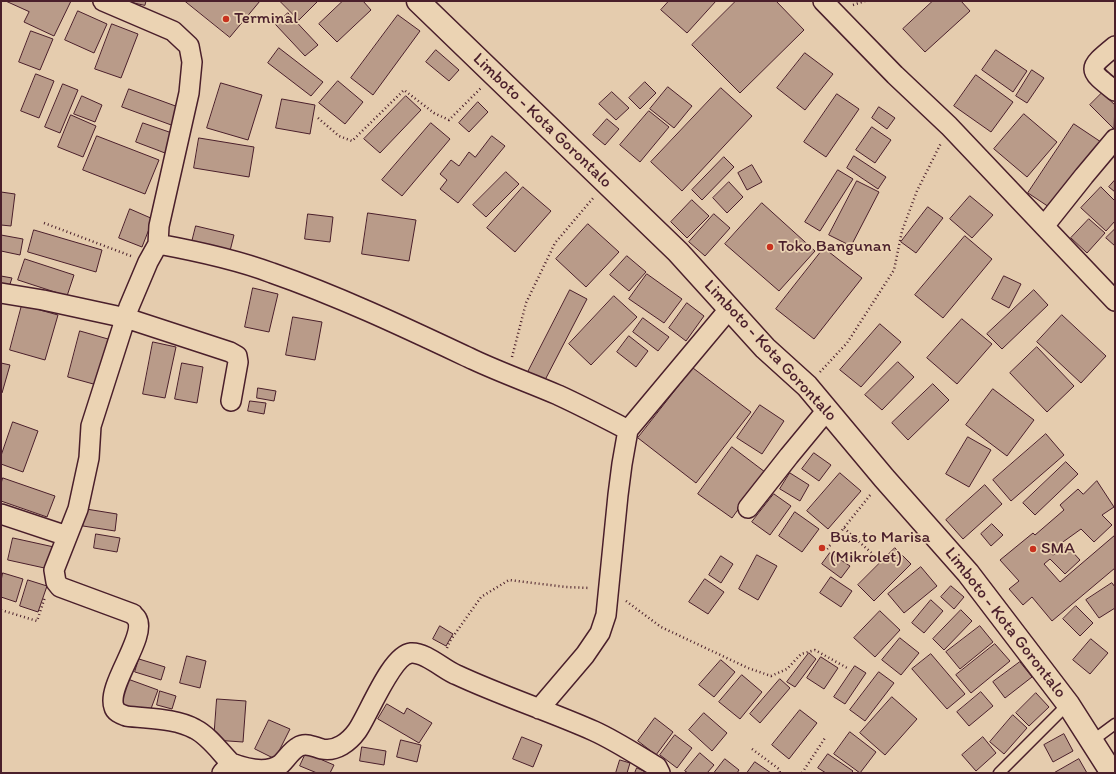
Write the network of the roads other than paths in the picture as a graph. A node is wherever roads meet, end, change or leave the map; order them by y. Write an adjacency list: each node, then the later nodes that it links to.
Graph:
1 (103, 1): 8 (street)
2 (418, 1): 11 (highway, Limboto - Kota Gorontalo)
3 (823, 1): 7 (street)
4 (1115, 46): 5 (street)
5 (1115, 91)
6 (1115, 139): 7 (street)
7 (1045, 225): 10 (street)
8 (158, 244): 12 (street); 15 (street)
9 (1, 293): 12 (street)
10 (1115, 301)
11 (730, 308): 14 (highway, Limboto - Kota Gorontalo); 15 (street)
12 (126, 318): 13 (street); 18 (street)
13 (231, 401)
14 (827, 410): 16 (street); 19 (highway, Limboto - Kota Gorontalo)
15 (628, 430): 20 (street)
16 (748, 508)
17 (1, 514): 18 (street)
18 (67, 536): 23 (street)
19 (1068, 704): 22 (highway, Limboto - Kota Gorontalo); 25 (lane)
20 (539, 709): 23 (street); 24 (street)
21 (1115, 724): 22 (lane)
22 (1092, 741): 26 (highway, Limboto - Kota Gorontalo)
23 (226, 768)
24 (660, 773)
25 (999, 773)
26 (1112, 773)

